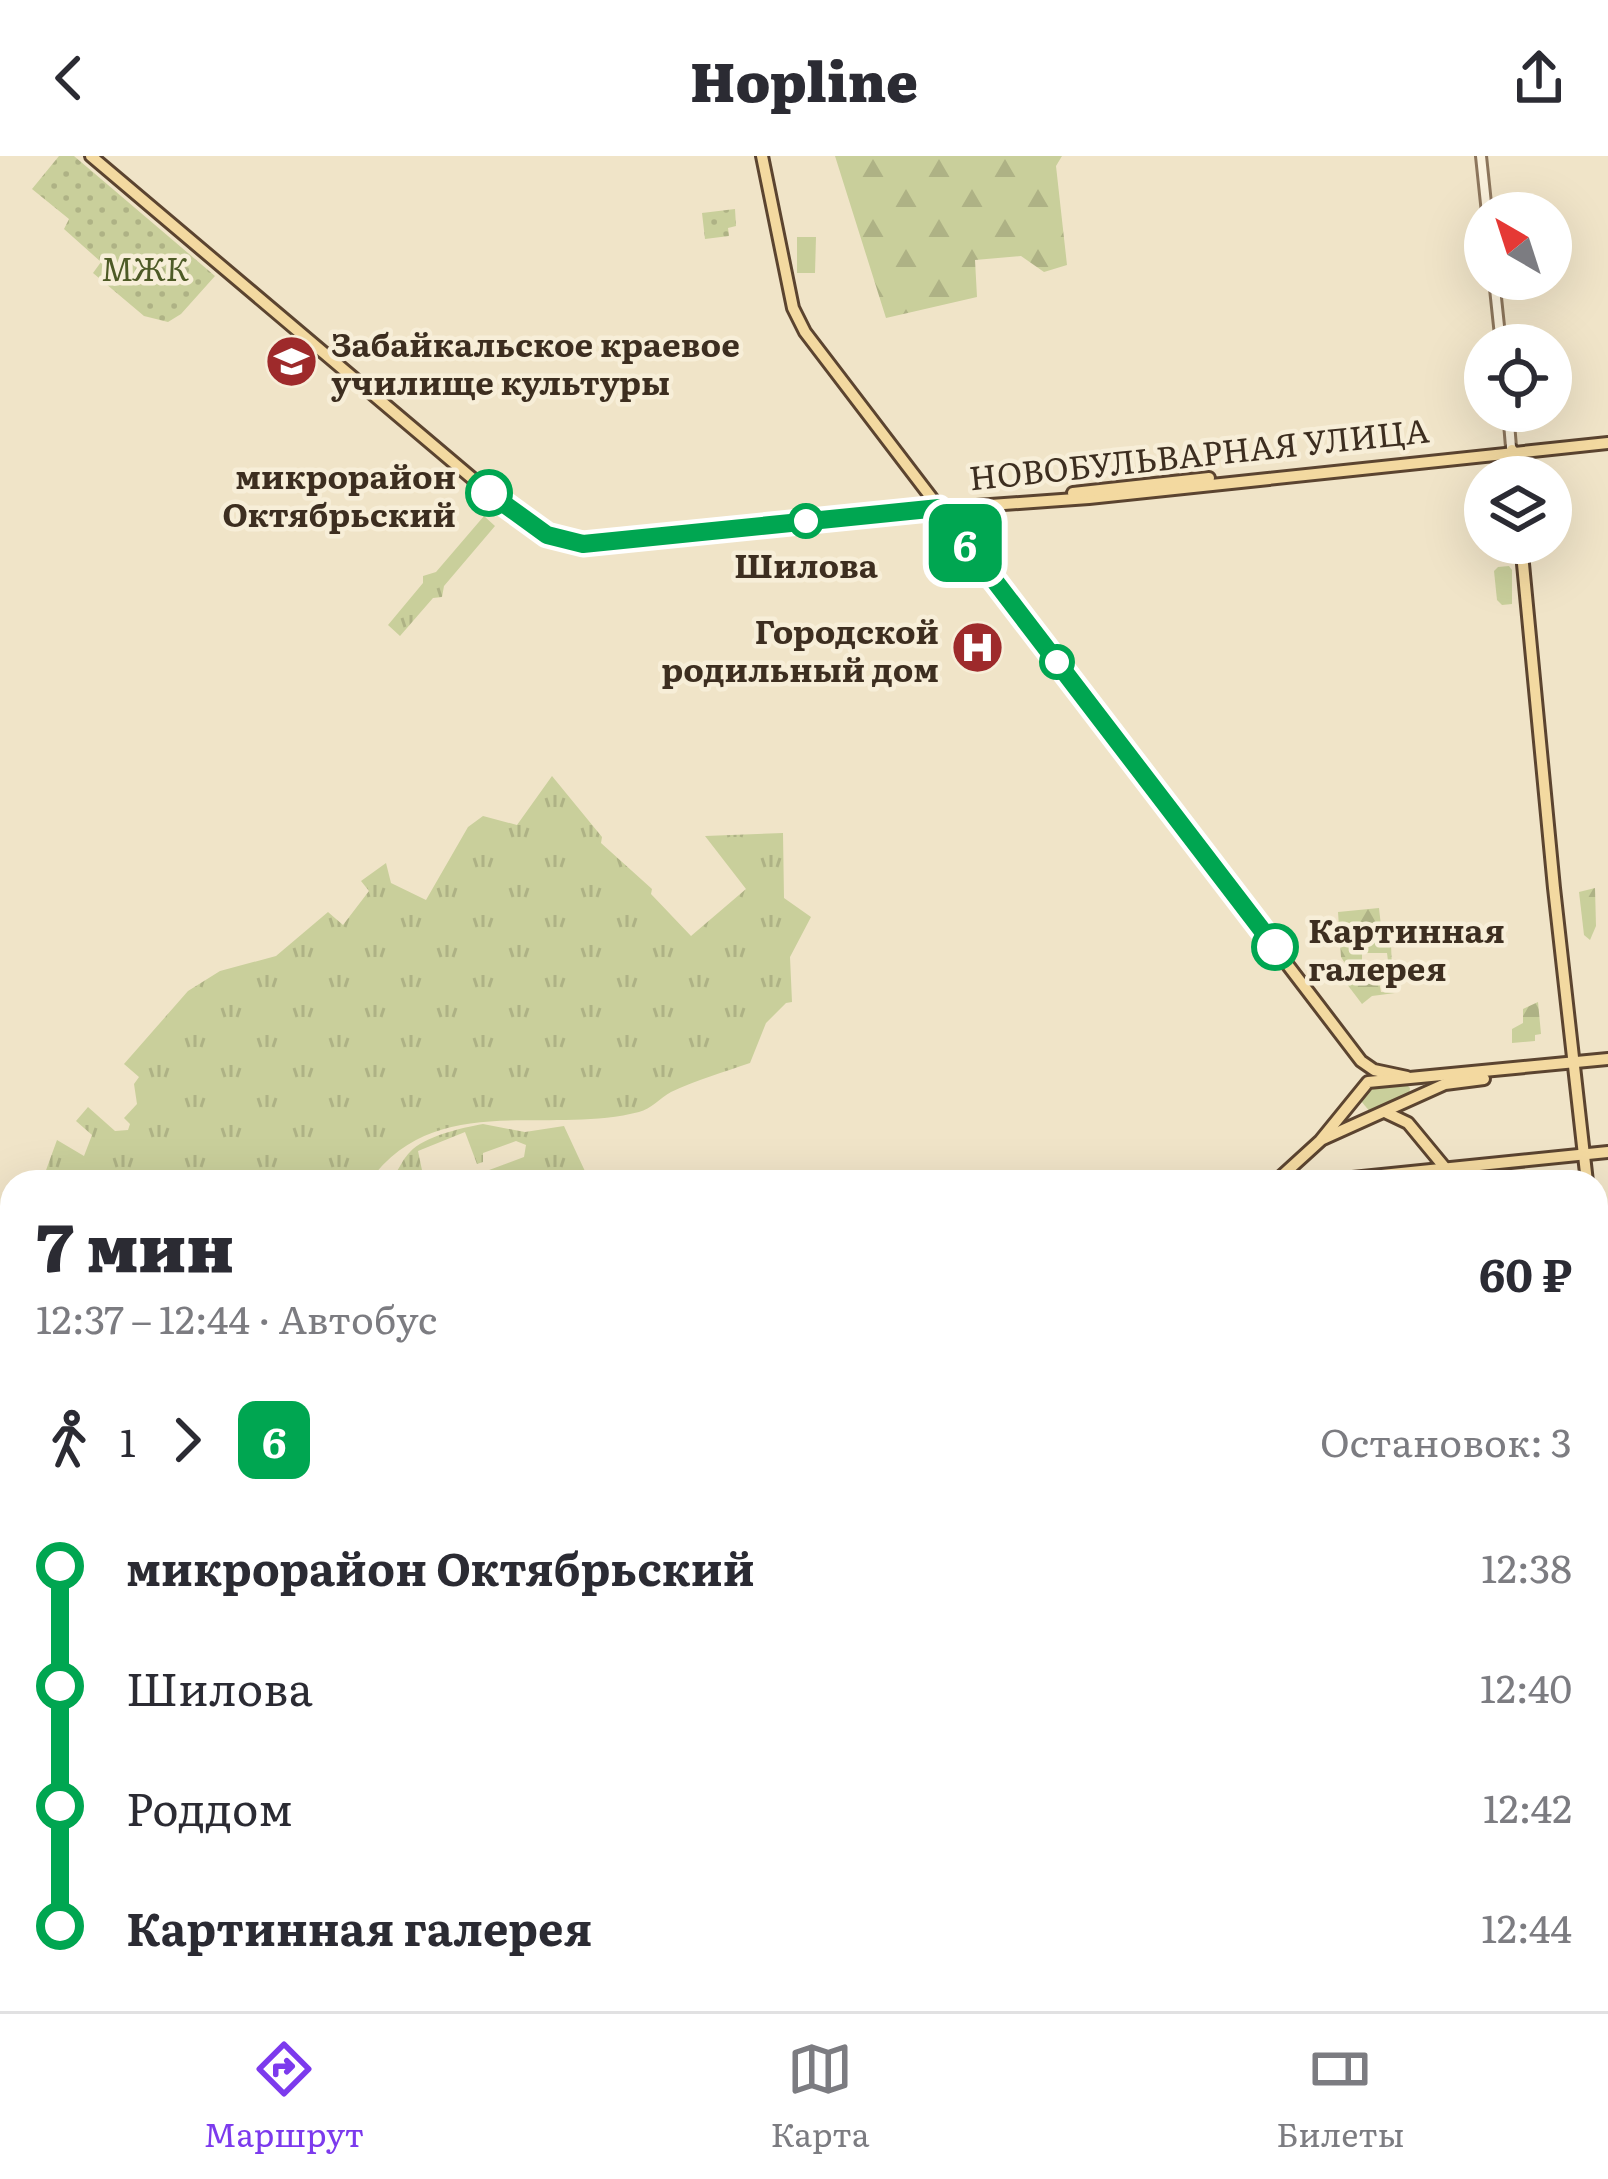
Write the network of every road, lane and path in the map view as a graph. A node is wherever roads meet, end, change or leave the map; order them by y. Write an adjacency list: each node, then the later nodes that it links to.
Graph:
1 (91, 156): 9 (main road, НОВОБУЛЬВАРНАЯ УЛИЦА)
2 (762, 156): 9 (main road)
3 (1481, 156): 4 (street)
4 (1485, 192)
5 (1510, 432): 7 (street)
6 (1608, 440): 7 (main road, НОВОБУЛЬВАРНАЯ УЛИЦА)
7 (1512, 450): 8 (main road); 9 (main road, НОВОБУЛЬВАРНАЯ УЛИЦА)
8 (1512, 456)
9 (939, 508): 11 (main road)
10 (1523, 564): 13 (main road)
11 (1361, 1061): 14 (main road); 15 (main road)
12 (1608, 1062): 13 (main road)
13 (1573, 1066): 14 (main road); 16 (main road); 22 (main road)
14 (1407, 1077): 15 (main road); 16 (main road)
15 (1357, 1093): 18 (main road); 20 (main road)
16 (1408, 1102): 17 (main road); 19 (main road)
17 (1387, 1113): 18 (main road); 19 (main road)
18 (1372, 1118): 20 (main road)
19 (1408, 1123): 23 (main road)
20 (1320, 1141): 24 (main road)
21 (1608, 1152): 22 (main road)
22 (1584, 1154): 23 (main road); 26 (main road)
23 (1447, 1169): 25 (main road)
24 (1290, 1170)
25 (1437, 1170)
26 (1586, 1170)

